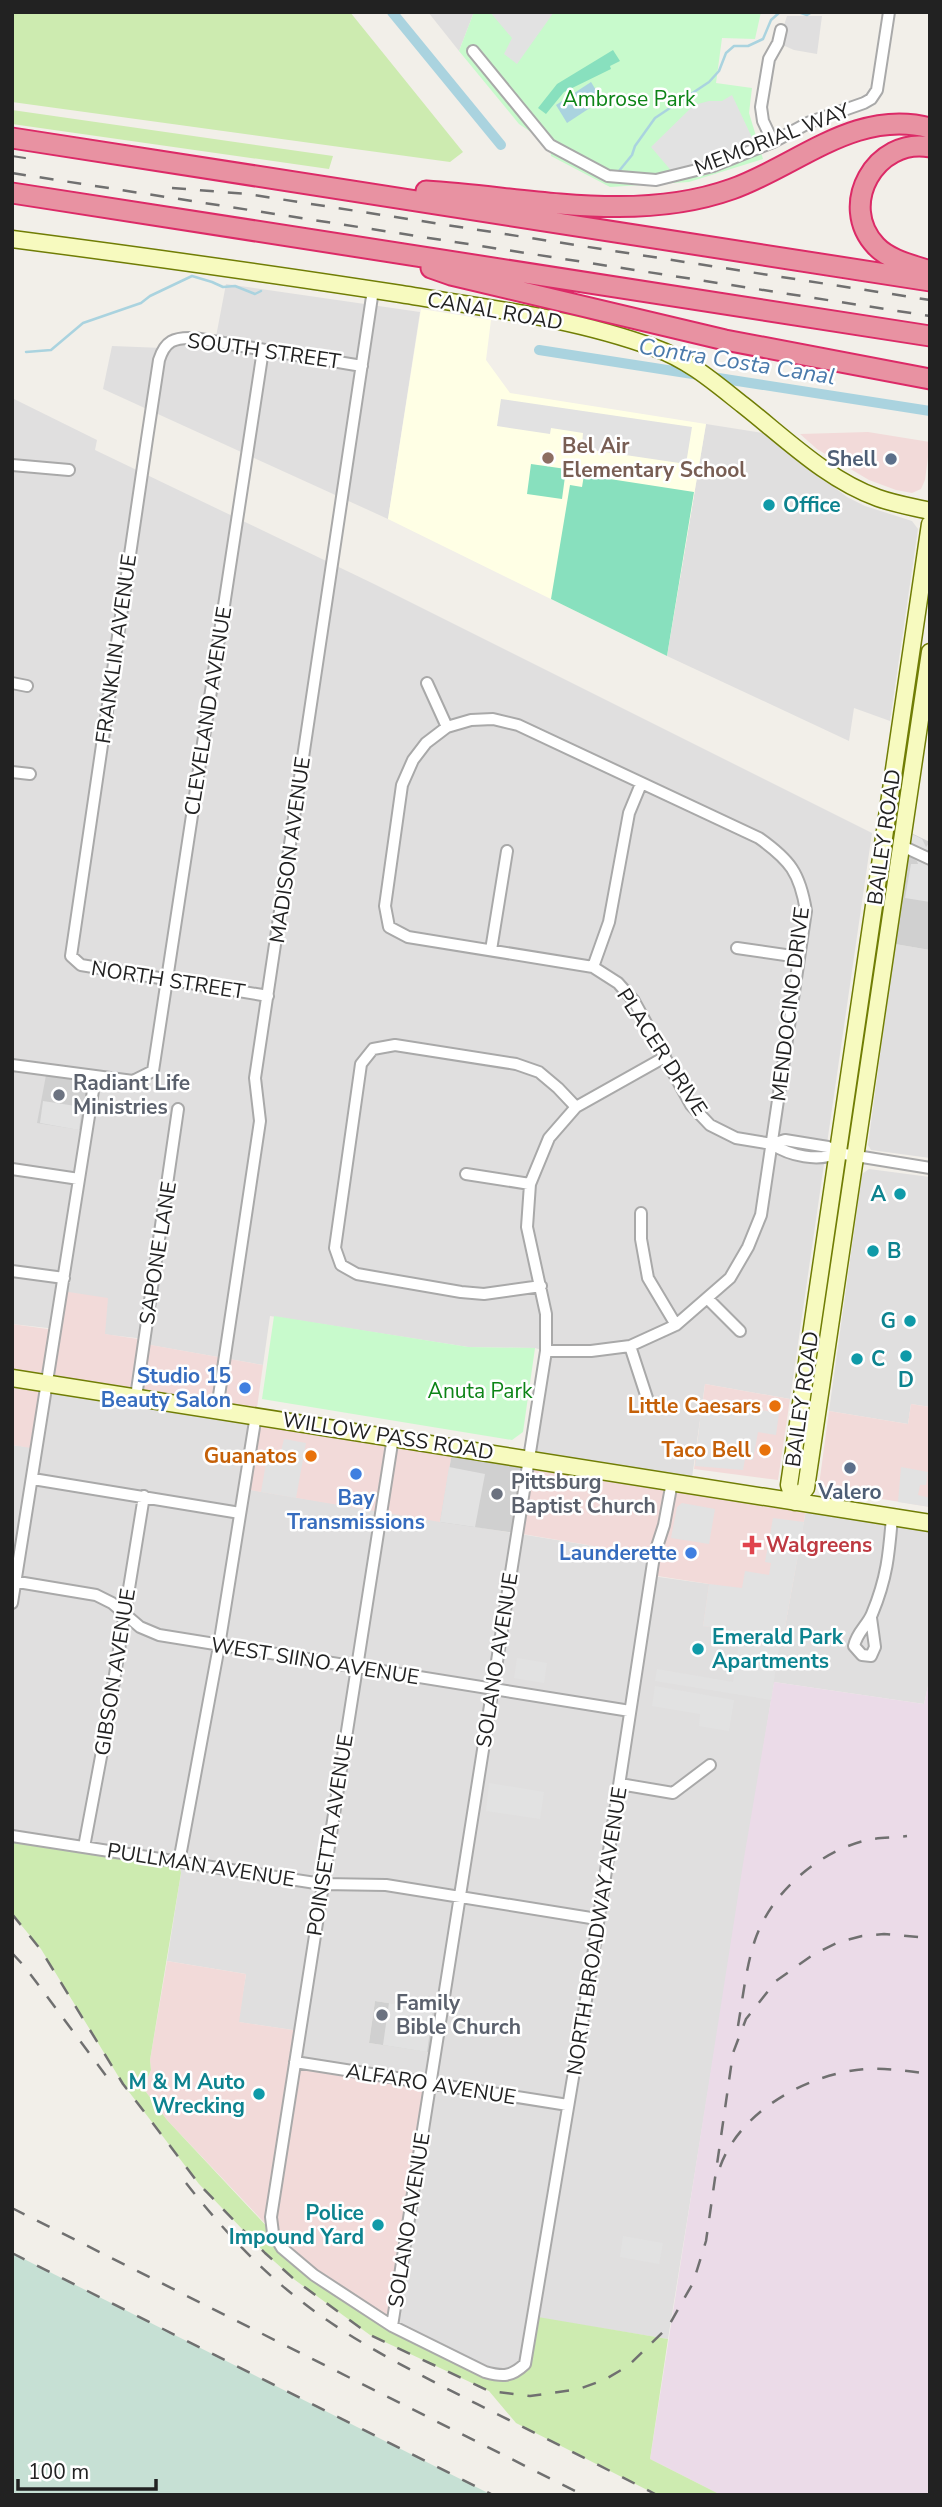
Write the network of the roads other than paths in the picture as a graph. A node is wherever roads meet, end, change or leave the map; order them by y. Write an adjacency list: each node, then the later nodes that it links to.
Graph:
1 (889, 12): 6 (street, MEMORIAL WAY)
2 (781, 30): 6 (street)
3 (473, 51): 6 (street, MEMORIAL WAY)
4 (930, 128): 8 (highway)
5 (12, 138): 8 (highway)
6 (773, 142)
7 (930, 147): 12 (highway)
8 (315, 184): 13 (highway)
9 (12, 193): 11 (highway)
10 (12, 239): 14 (main road, CANAL ROAD)
11 (384, 251): 15 (highway); 19 (highway)
12 (930, 271)
13 (930, 281)
14 (373, 290): 18 (street, MADISON AVENUE); 22 (main road, CANAL ROAD)
15 (930, 336)
16 (167, 343): 17 (street, SOUTH STREET); 40 (street, FRANKLIN AVENUE)
17 (263, 351): 18 (street, SOUTH STREET); 43 (street, CLEVELAND AVENUE)
18 (362, 366): 44 (street, MADISON AVENUE)
19 (930, 379)
20 (12, 464): 21 (street)
21 (69, 470)
22 (930, 511)
23 (930, 524): 28 (main road, BAILEY ROAD)
24 (930, 652): 29 (main road, BAILEY ROAD)
25 (12, 683): 27 (street)
26 (427, 683): 30 (street)
27 (27, 685)
28 (902, 715): 29 (main road); 51 (main road, BAILEY ROAD)
29 (925, 719): 34 (main road, BAILEY ROAD)
30 (447, 727): 33 (street, MENDOCINO DRIVE); 37 (street, MENDOCINO DRIVE)
31 (12, 772): 32 (street)
32 (30, 774)
33 (641, 784): 41 (street, MENDOCINO DRIVE); 42 (street)
34 (900, 845): 36 (street); 51 (main road, BAILEY ROAD)
35 (507, 851): 39 (street)
36 (930, 859)
37 (389, 927): 39 (street, PLACER DRIVE)
38 (737, 948): 41 (street)
39 (491, 950): 42 (street, PLACER DRIVE)
40 (71, 956): 43 (street, NORTH STREET)
41 (799, 957): 50 (street, MENDOCINO DRIVE)
42 (593, 967): 45 (street, PLACER DRIVE)
43 (167, 980): 44 (street, NORTH STREET); 47 (street, CLEVELAND AVENUE)
44 (268, 996): 70 (street, MADISON AVENUE)
45 (664, 1056): 48 (street, SOLANO AVENUE); 50 (street, PLACER DRIVE)
46 (12, 1065): 47 (street)
47 (95, 1078): 55 (street)
48 (576, 1107): 56 (street, SOLANO AVENUE); 60 (street)
49 (178, 1109): 68 (street, SAPONE LANE)
50 (772, 1144): 51 (street, PLACER DRIVE); 61 (street, MENDOCINO DRIVE)
51 (846, 1154): 52 (street, PLACER DRIVE); 77 (main road, BAILEY ROAD)
52 (930, 1168)
53 (12, 1169): 55 (street)
54 (466, 1174): 56 (street)
55 (79, 1179): 59 (street)
56 (530, 1184): 60 (street, SOLANO AVENUE)
57 (640, 1213): 62 (street)
58 (12, 1271): 59 (street)
59 (64, 1278): 67 (street)
60 (541, 1286): 65 (street, SOLANO AVENUE)
61 (708, 1298): 62 (street, MENDOCINO DRIVE); 63 (street)
62 (676, 1325): 64 (street, MENDOCINO DRIVE)
63 (740, 1331)
64 (631, 1346): 65 (street, MENDOCINO DRIVE); 69 (street)
65 (546, 1351): 73 (street, SOLANO AVENUE)
66 (12, 1378): 67 (main road, WILLOW PASS ROAD)
67 (48, 1383): 68 (main road, WILLOW PASS ROAD); 74 (street)
68 (136, 1397): 70 (main road, WILLOW PASS ROAD)
69 (647, 1398)
70 (217, 1409): 71 (main road, WILLOW PASS ROAD)
71 (256, 1415): 72 (main road, WILLOW PASS ROAD); 78 (street)
72 (393, 1437): 73 (main road, WILLOW PASS ROAD); 86 (street, POINSETTA AVENUE)
73 (528, 1459): 75 (main road, WILLOW PASS ROAD); 87 (street, SOLANO AVENUE)
74 (33, 1479): 76 (street); 81 (street)
75 (671, 1482): 77 (main road, WILLOW PASS ROAD); 88 (street, NORTH BROADWAY AVENUE)
76 (144, 1496): 78 (street); 83 (street, GIBSON AVENUE)
77 (795, 1502): 79 (main road, WILLOW PASS ROAD)
78 (240, 1513): 85 (street)
79 (892, 1517): 80 (main road, WILLOW PASS ROAD); 84 (street)
80 (930, 1523)
81 (14, 1581): 82 (street); 83 (street, WEST SIINO AVENUE)
82 (12, 1604)
83 (124, 1613): 85 (street, WEST SIINO AVENUE); 92 (street, GIBSON AVENUE)
84 (871, 1618)
85 (219, 1646): 86 (street, WEST SIINO AVENUE); 93 (street)
86 (357, 1668): 87 (street, WEST SIINO AVENUE); 94 (street, POINSETTA AVENUE)
87 (492, 1690): 88 (street, WEST SIINO AVENUE); 95 (street, SOLANO AVENUE)
88 (630, 1711): 90 (street, NORTH BROADWAY AVENUE)
89 (710, 1765): 90 (street)
90 (620, 1784): 96 (street, NORTH BROADWAY AVENUE)
91 (12, 1836): 92 (street, PULLMAN AVENUE)
92 (84, 1847): 93 (street, PULLMAN AVENUE)
93 (179, 1862): 94 (street, PULLMAN AVENUE)
94 (322, 1884): 95 (street, PULLMAN AVENUE); 97 (street, POINSETTA AVENUE)
95 (460, 1898): 96 (street, PULLMAN AVENUE); 98 (street, SOLANO AVENUE)
96 (597, 1919): 99 (street, NORTH BROADWAY AVENUE)
97 (295, 2062): 98 (street, ALFARO AVENUE); 100 (street, POINSETTA AVENUE)
98 (430, 2083): 99 (street, ALFARO AVENUE); 100 (street, SOLANO AVENUE)
99 (568, 2105): 100 (street, NORTH BROADWAY AVENUE)
100 (392, 2326)

